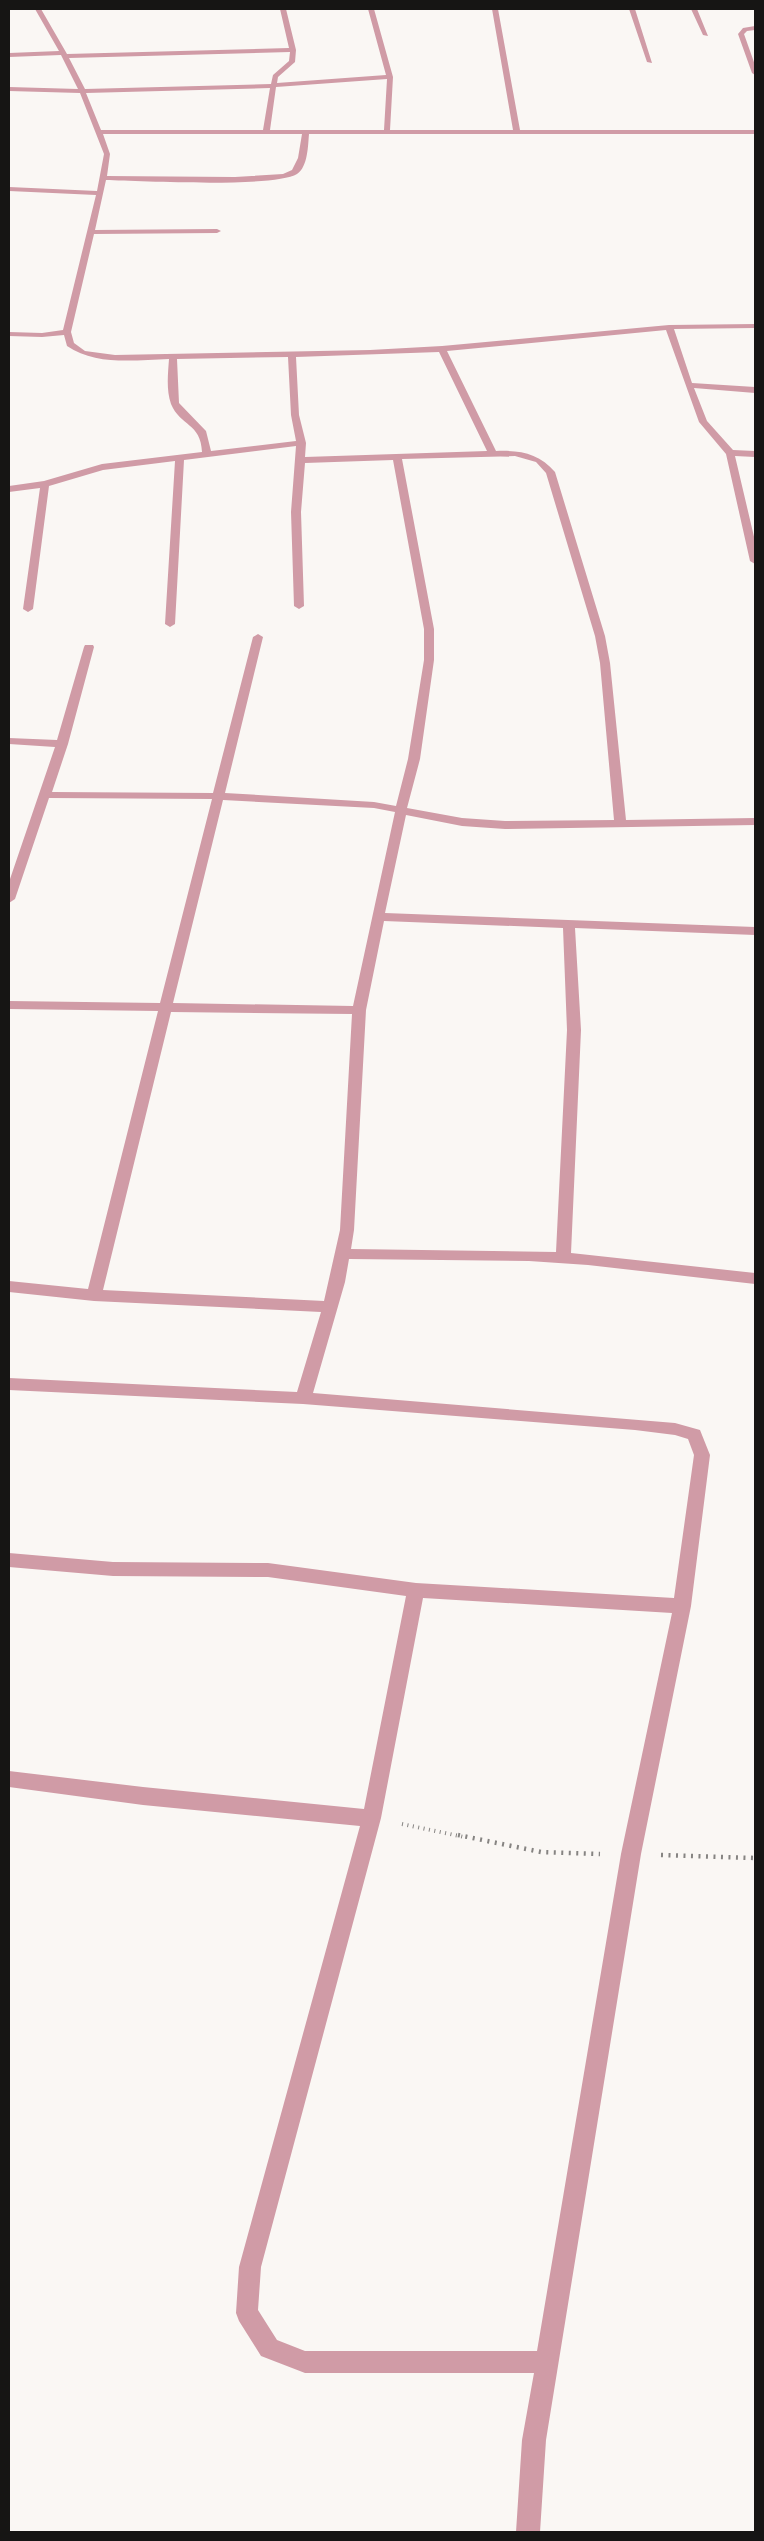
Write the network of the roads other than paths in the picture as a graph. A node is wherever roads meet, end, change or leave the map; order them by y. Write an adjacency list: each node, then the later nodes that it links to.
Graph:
1 (38, 9): 10 (street)
2 (283, 9): 9 (street)
3 (371, 9): 14 (street)
4 (495, 9): 21 (street)
5 (632, 9): 12 (street)
6 (694, 9): 8 (street)
7 (755, 28): 13 (street)
8 (706, 36)
9 (293, 50): 10 (street); 15 (street)
10 (64, 54): 11 (street); 17 (street)
11 (9, 55)
12 (650, 62)
13 (755, 73)
14 (390, 76): 15 (street); 20 (street)
15 (275, 86): 17 (street); 18 (street)
16 (9, 90): 17 (street)
17 (83, 93): 22 (street)
18 (266, 131): 19 (street); 22 (street)
19 (306, 131): 20 (street); 24 (street)
20 (387, 131): 21 (street)
21 (517, 131): 23 (street)
22 (98, 132): 24 (street)
23 (755, 132)
24 (102, 178): 26 (street)
25 (9, 189): 26 (street)
26 (100, 193): 28 (street)
27 (218, 231): 28 (street)
28 (91, 232): 31 (street)
29 (755, 326): 30 (street)
30 (669, 327): 33 (street); 36 (street)
31 (67, 332): 32 (street); 35 (street)
32 (9, 334)
33 (442, 349): 34 (street); 41 (street)
34 (292, 353): 35 (street); 38 (street)
35 (173, 356): 40 (street)
36 (688, 385): 37 (street); 39 (street)
37 (755, 390)
38 (301, 443): 40 (street); 45 (street)
39 (730, 452): 42 (street); 48 (street)
40 (206, 454): 43 (street)
41 (493, 454): 44 (street); 60 (street)
42 (755, 454)
43 (180, 456): 46 (street); 51 (street)
44 (397, 458): 45 (street); 58 (street)
45 (302, 460): 49 (street)
46 (45, 484): 47 (street); 50 (street)
47 (9, 489)
48 (755, 561)
49 (298, 606)
50 (28, 609)
51 (170, 624)
52 (258, 638): 57 (street)
53 (89, 647): 55 (street)
54 (9, 741): 55 (street)
55 (62, 744): 56 (street)
56 (45, 795): 57 (street); 61 (street)
57 (217, 796): 58 (street); 66 (street)
58 (401, 810): 60 (street); 62 (street)
59 (755, 822): 60 (street)
60 (620, 824)
61 (9, 899)
62 (379, 917): 63 (street); 67 (street)
63 (569, 924): 64 (street); 69 (street)
64 (755, 931)
65 (9, 1005): 66 (street)
66 (167, 1007): 67 (street); 72 (street)
67 (359, 1010): 68 (street)
68 (343, 1254): 69 (street); 73 (street)
69 (563, 1258): 70 (street)
70 (755, 1279)
71 (9, 1287): 72 (street)
72 (94, 1295): 73 (street)
73 (330, 1308): 75 (street)
74 (9, 1384): 75 (street)
75 (303, 1398): 78 (street)
76 (9, 1560): 77 (street)
77 (416, 1590): 78 (street); 80 (street)
78 (682, 1606): 81 (street)
79 (9, 1779): 80 (street)
80 (372, 1818): 81 (street)
81 (547, 2362): 82 (street)
82 (528, 2532)

